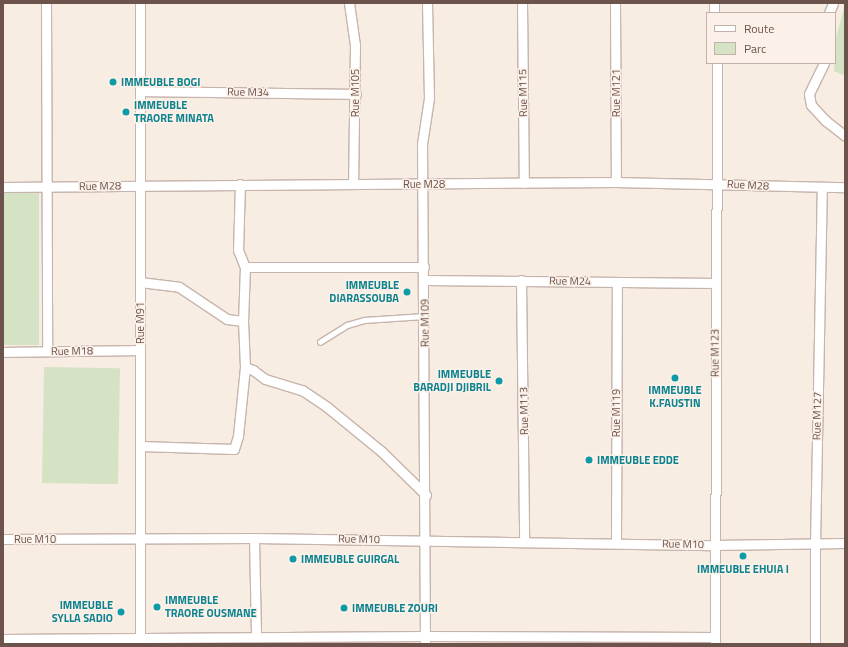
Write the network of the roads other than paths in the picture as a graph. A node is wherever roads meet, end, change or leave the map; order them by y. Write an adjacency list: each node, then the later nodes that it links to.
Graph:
1 (46, 3): 19 (street)
2 (140, 3): 9 (street, Rue M91)
3 (349, 3): 10 (street, Rue M105)
4 (426, 3): 16 (street, Rue M109)
5 (522, 3): 14 (street, Rue M115)
6 (615, 3): 12 (street, Rue M121)
7 (717, 64): 17 (street, Rue M123)
8 (824, 64): 11 (street)
9 (140, 91): 10 (street, Rue M34); 18 (street, Rue M91)
10 (356, 94): 13 (street, Rue M105)
11 (845, 136)
12 (616, 182): 14 (street, Rue M28); 17 (street, Rue M28)
13 (353, 183): 15 (street, Rue M28); 16 (street, Rue M28)
14 (524, 183): 16 (street, Rue M28)
15 (240, 184): 18 (street, Rue M28); 23 (street)
16 (423, 184): 24 (street, Rue M109)
17 (716, 184): 22 (street, Rue M28); 29 (street, Rue M123)
18 (141, 185): 19 (street, Rue M28); 27 (street, Rue M91)
19 (46, 186): 20 (street, Rue M28); 34 (street)
20 (3, 187)
21 (845, 187): 22 (street, Rue M28)
22 (822, 188): 47 (street, Rue M127)
23 (245, 267): 24 (street); 31 (street)
24 (424, 267): 25 (street, Rue M109)
25 (424, 280): 26 (street, Rue M24); 30 (street, Rue M109)
26 (521, 280): 28 (street, Rue M24); 43 (street, Rue M113)
27 (140, 282): 31 (street); 33 (street, Rue M91)
28 (617, 282): 29 (street, Rue M24); 44 (street, Rue M119)
29 (716, 283): 46 (street, Rue M123)
30 (424, 316): 32 (lane); 38 (street, Rue M109)
31 (243, 321): 36 (street)
32 (320, 342)
33 (140, 350): 34 (street, Rue M18); 37 (street, Rue M91)
34 (47, 351): 35 (street, Rue M18)
35 (3, 352)
36 (245, 367): 37 (street); 38 (street)
37 (140, 446): 41 (street, Rue M91)
38 (426, 495): 42 (street, Rue M109)
39 (254, 538): 41 (street, Rue M10); 42 (street, Rue M10); 48 (street)
40 (3, 539): 41 (street, Rue M10)
41 (141, 539): 52 (street, Rue M91)
42 (425, 540): 43 (street, Rue M10); 50 (street, Rue M109)
43 (524, 542): 44 (street, Rue M10)
44 (616, 543): 46 (street, Rue M10)
45 (845, 543): 47 (street, Rue M10)
46 (714, 545): 47 (street, Rue M10); 51 (street, Rue M123)
47 (815, 545): 53 (street, Rue M127)
48 (256, 636): 50 (street); 52 (street)
49 (3, 639): 52 (street)
50 (425, 640): 51 (street)
51 (715, 640)
52 (140, 641)
53 (815, 644)

